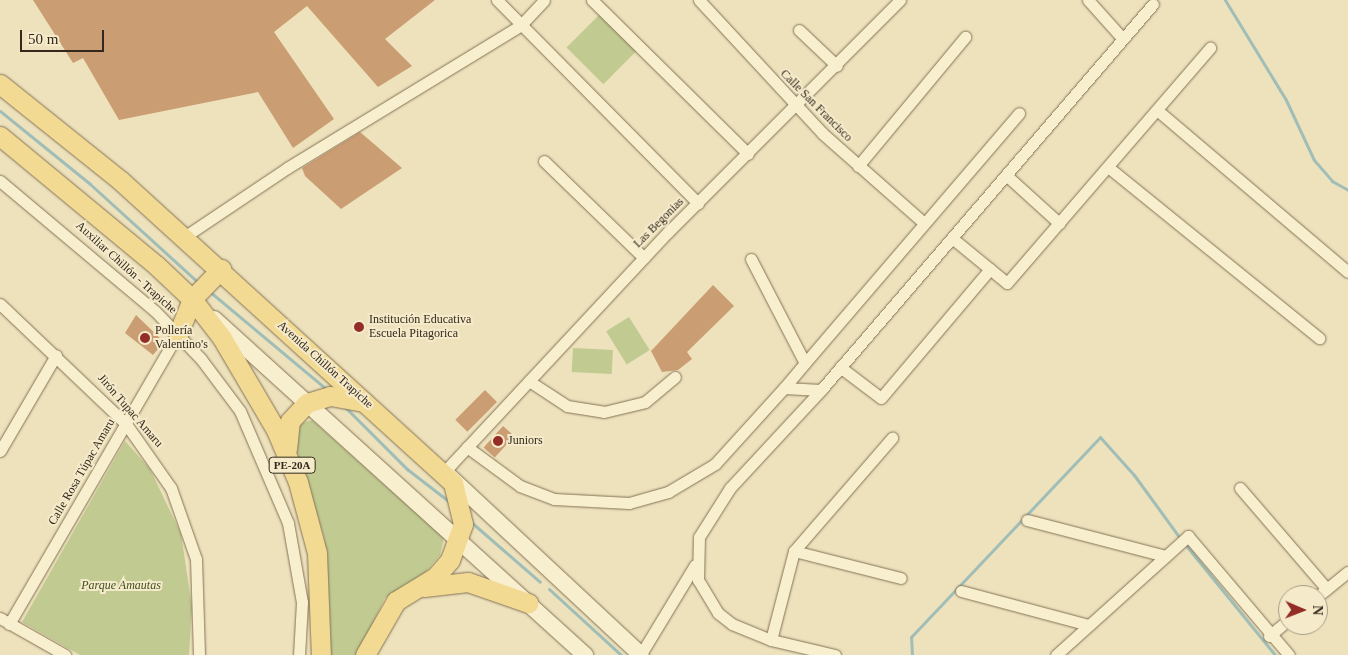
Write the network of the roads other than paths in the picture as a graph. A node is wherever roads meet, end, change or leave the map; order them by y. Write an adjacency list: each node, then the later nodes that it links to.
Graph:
1 (497, 0): 8 (street)
2 (544, 0): 8 (street)
3 (592, 0): 19 (street)
4 (699, 0): 15 (street, Calle San Francisco)
5 (900, 0): 13 (street, Las Begonias)
6 (1088, 0): 11 (street)
7 (1153, 4): 11 (street)
8 (520, 26): 25 (street); 28 (street)
9 (800, 30): 13 (street)
10 (965, 37): 21 (street)
11 (1123, 39): 23 (street)
12 (1210, 48): 16 (street)
13 (837, 66): 15 (street, Las Begonias)
14 (0, 84): 28 (main road, Avenida Chillón Trapiche)
15 (796, 108): 19 (street, Las Begonias); 21 (street, Calle San Francisco)
16 (1157, 110): 22 (street); 34 (street)
17 (1019, 113): 26 (street)
18 (0, 136): 35 (main road, PE-20A)
19 (748, 154): 25 (street, Las Begonias)
20 (544, 161): 30 (street)
21 (858, 166): 26 (street, Calle San Francisco)
22 (1108, 167): 27 (street); 38 (street)
23 (1006, 175): 27 (street); 29 (street)
24 (0, 181): 37 (street, Auxiliar Chillón - Trapiche)
25 (698, 203): 30 (street, Las Begonias)
26 (922, 222): 40 (street)
27 (1060, 223): 33 (street)
28 (184, 237): 32 (main road, Avenida Chillón Trapiche)
29 (952, 238): 33 (street); 41 (street)
30 (644, 258): 43 (street, Las Begonias)
31 (751, 259): 40 (street)
32 (221, 269): 35 (main road); 47 (main road, Avenida Chillón Trapiche)
33 (990, 269): 41 (street)
34 (1348, 272)
35 (192, 299): 37 (main road); 46 (street, PE-20A); 53 (main road, PE-20A)
36 (0, 304): 39 (street, Jirón Tupac Amaru)
37 (178, 334): 48 (street, Calle Rosa Túpac Amaru); 75 (street, Auxiliar Chillón - Trapiche)
38 (1319, 338)
39 (56, 355): 48 (street, Jirón Tupac Amaru); 49 (street)
40 (805, 363): 44 (street)
41 (840, 367): 45 (street)
42 (676, 377): 43 (street)
43 (529, 380): 51 (street, Las Begonias)
44 (784, 388): 45 (street); 51 (street)
45 (821, 390): 60 (street)
46 (306, 402): 47 (main road); 53 (main road); 57 (street, PE-20A)
47 (366, 403): 54 (main road, Avenida Chillón Trapiche)
48 (126, 424): 68 (street, Calle Rosa Túpac Amaru); 74 (street, Jirón Tupac Amaru)
49 (4, 434): 52 (street)
50 (892, 438): 58 (street)
51 (467, 447): 54 (street, Las Begonias)
52 (0, 451)
53 (289, 458): 76 (main road, PE-20A)
54 (444, 471): 57 (main road); 79 (street, Avenida Chillón Trapiche)
55 (1240, 488): 63 (street)
56 (1027, 520): 59 (street)
57 (460, 538): 64 (main road); 67 (street)
58 (794, 552): 62 (street); 72 (street)
59 (1166, 556): 69 (street); 71 (street)
60 (696, 565): 72 (street); 79 (street)
61 (1348, 572): 65 (street)
62 (901, 578)
63 (1325, 585)
64 (415, 589): 67 (main road); 77 (main road)
65 (1328, 589)
66 (961, 592): 69 (street)
67 (528, 603): 78 (street)
68 (5, 621): 73 (street)
69 (1089, 625): 81 (street)
70 (1278, 628): 71 (street)
71 (1269, 636): 82 (street)
72 (771, 640): 80 (street)
73 (64, 655)
74 (199, 655)
75 (299, 655)
76 (321, 655)
77 (365, 655)
78 (585, 655)
79 (641, 655)
80 (835, 655)
81 (1056, 655)
82 (1289, 655)

